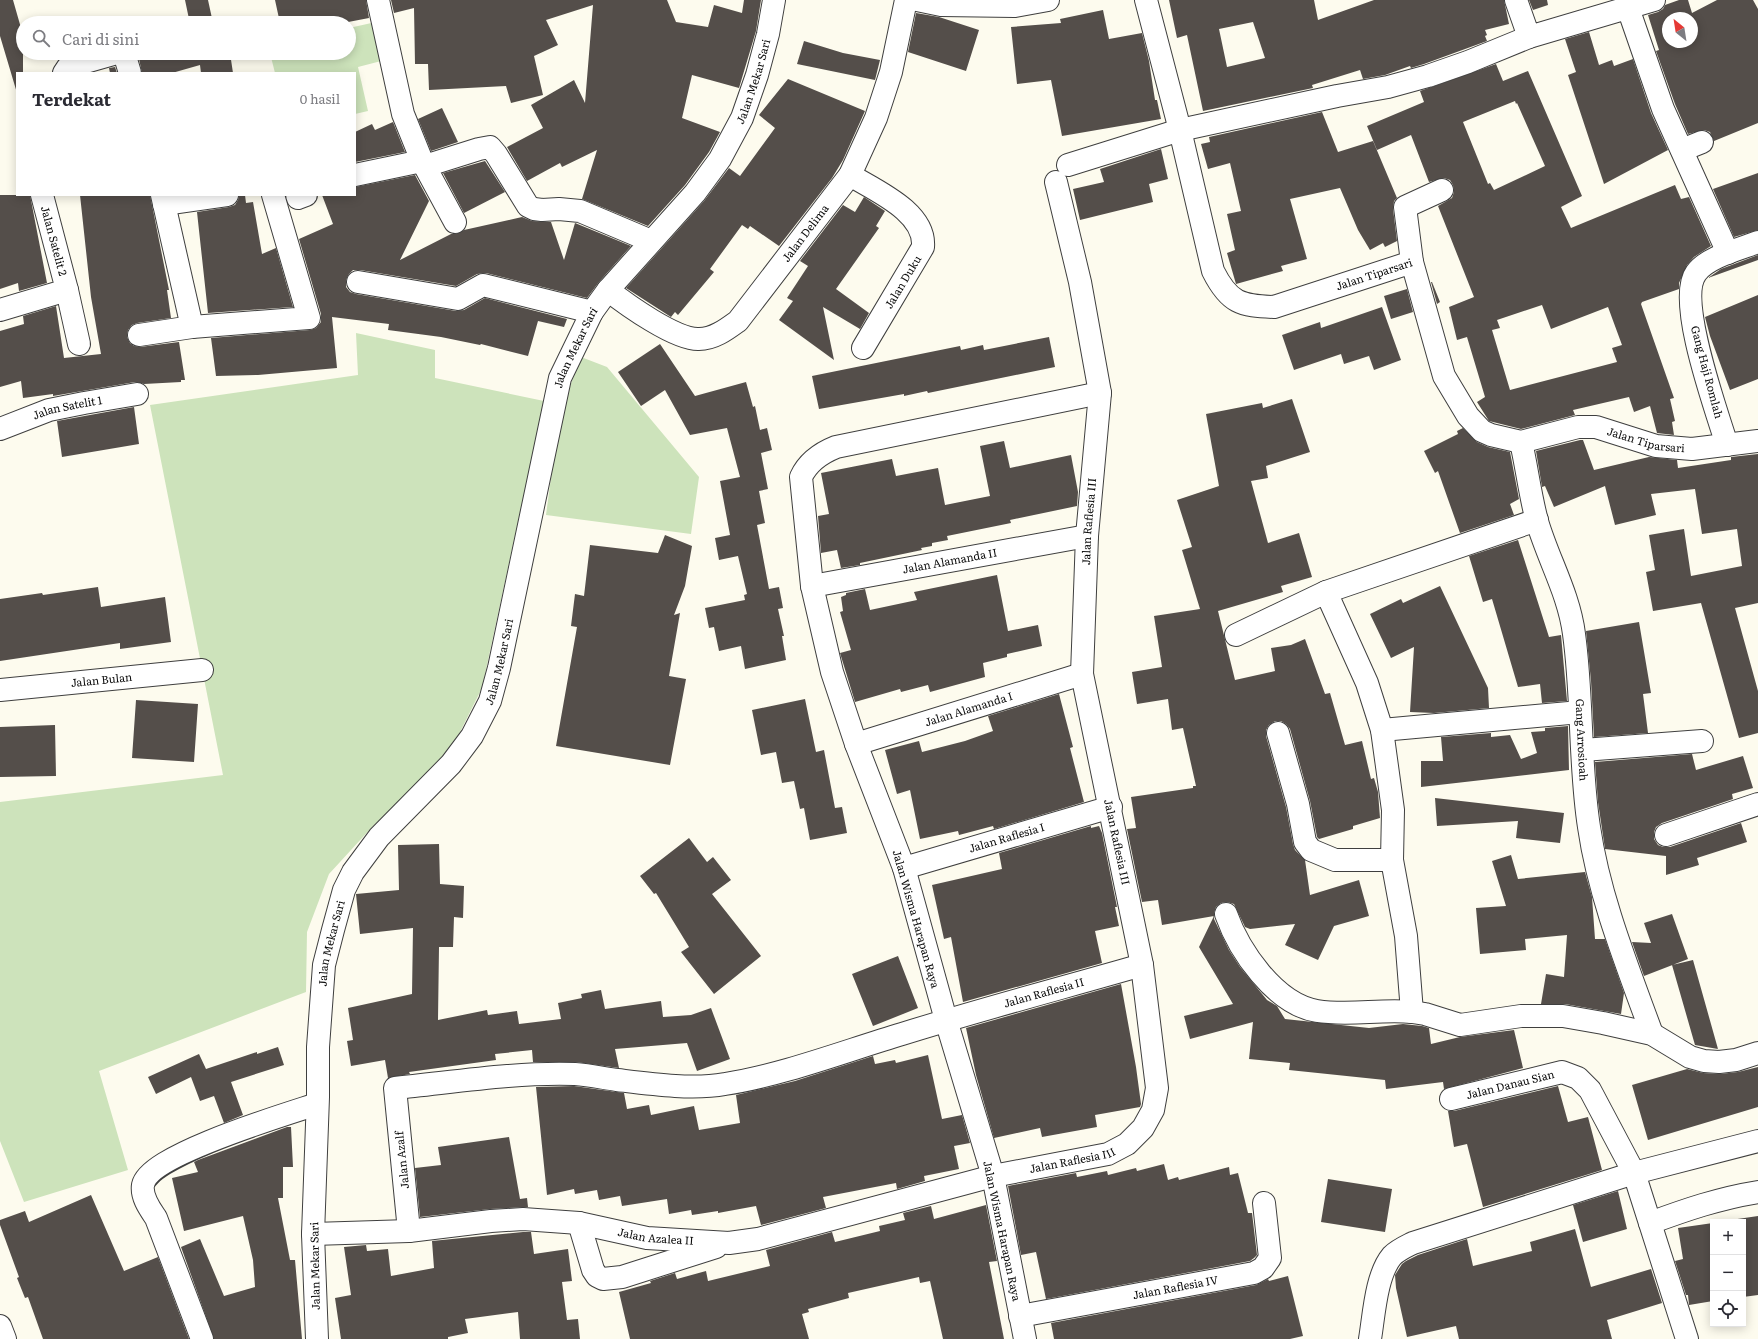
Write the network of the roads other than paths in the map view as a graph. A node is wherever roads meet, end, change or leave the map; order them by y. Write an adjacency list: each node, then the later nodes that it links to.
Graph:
1 (378, 0): 19 (street)
2 (774, 0): 28 (street, Jalan Mekar Sari)
3 (906, 0): 21 (street, Jalan Delima)
4 (917, 0): 9 (street)
5 (1048, 0): 9 (street)
6 (1146, 0): 16 (street, Jalan Tiparsari)
7 (1516, 0): 11 (street)
8 (1654, 0): 10 (street)
9 (1015, 3)
10 (1628, 8): 11 (street); 18 (street)
11 (1529, 37): 16 (street)
12 (91, 60): 14 (street)
13 (126, 60): 15 (street)
14 (65, 72)
15 (130, 72)
16 (1180, 130): 31 (street, Jalan Tiparsari); 41 (street, Jalan Raflesia III)
17 (1702, 142): 18 (street)
18 (1682, 150): 30 (street)
19 (424, 164): 20 (street); 27 (street); 28 (street)
20 (356, 175)
21 (850, 175): 34 (street, Jalan Delima); 40 (street, Jalan Duku)
22 (1442, 190): 31 (street)
23 (42, 196): 33 (street, Jalan Satelit 2)
24 (211, 196): 26 (street)
25 (273, 196): 37 (street)
26 (163, 199): 37 (street)
27 (455, 222)
28 (651, 241): 34 (street, Jalan Mekar Sari)
29 (1758, 242): 30 (street, Gang Haji Romlah)
30 (1728, 253): 46 (street, Gang Haji Romlah)
31 (1412, 262): 44 (street, Jalan Tiparsari)
32 (358, 282): 36 (street)
33 (67, 290): 35 (street, Jalan Satelit 2); 39 (street)
34 (608, 290): 36 (street, Jalan Mekar Sari)
35 (0, 310)
36 (592, 312): 74 (street, Jalan Mekar Sari)
37 (192, 328): 38 (street)
38 (139, 335)
39 (79, 344)
40 (863, 348)
41 (1100, 393): 48 (street, Jalan Raflesia III); 49 (street, Jalan Wisma Harapan Raya)
42 (137, 394): 43 (street, Jalan Satelit 1)
43 (0, 429)
44 (1522, 442): 46 (street, Jalan Tiparsari); 47 (street, Gang Arrosioah)
45 (1758, 442): 46 (street, Jalan Tiparsari)
46 (1727, 445)
47 (1537, 520): 50 (street); 55 (street, Gang Arrosioah)
48 (1087, 536): 49 (street, Jalan Alamanda II); 53 (street, Jalan Raflesia III)
49 (812, 586): 59 (street, Jalan Wisma Harapan Raya)
50 (1326, 592): 51 (street); 56 (street)
51 (1236, 635)
52 (202, 670): 54 (street, Jalan Bulan)
53 (1082, 674): 59 (street, Jalan Alamanda I); 62 (street, Jalan Raflesia III)
54 (0, 690)
55 (1580, 712): 56 (street); 60 (street, Gang Arrosioah)
56 (1382, 730): 64 (street)
57 (1278, 733): 64 (street)
58 (1702, 741): 60 (street)
59 (856, 744): 65 (street, Jalan Wisma Harapan Raya)
60 (1583, 750): 70 (street, Gang Arrosioah)
61 (1758, 804): 63 (street)
62 (1110, 807): 65 (street, Jalan Raflesia I); 67 (street, Jalan Raflesia III)
63 (1666, 835)
64 (1392, 860): 68 (street)
65 (904, 868): 69 (street, Jalan Wisma Harapan Raya)
66 (1226, 914): 68 (street)
67 (1142, 965): 69 (street, Jalan Raflesia II); 77 (street, Jalan Raflesia III)
68 (1412, 1012): 70 (street)
69 (946, 1020): 72 (street, Jalan Raflesia II); 77 (street, Jalan Wisma Harapan Raya)
70 (1652, 1034): 71 (street)
71 (1758, 1053)
72 (395, 1088): 82 (street, Jalan Azalf)
73 (1451, 1098): 76 (street, Jalan Danau Sian)
74 (317, 1104): 83 (street, Jalan Mekar Sari); 88 (street)
75 (1758, 1140): 76 (street)
76 (1634, 1173): 81 (street, Jalan Danau Sian); 91 (street)
77 (993, 1176): 84 (street, Jalan Azalea II); 85 (street, Jalan Wisma Harapan Raya)
78 (1758, 1192): 81 (street)
79 (1264, 1203): 85 (street, Jalan Raflesia IV)
80 (579, 1223): 82 (street, Jalan Azalea II); 84 (street, Jalan Azalea II); 84 (street)
81 (1650, 1223): 92 (street, Jalan Danau Sian)
82 (409, 1231): 83 (street, Jalan Azalea II)
83 (313, 1234): 89 (street, Jalan Mekar Sari)
84 (729, 1243)
85 (1020, 1316): 90 (street, Jalan Wisma Harapan Raya)
86 (0, 1326): 87 (street)
87 (5, 1339)
88 (202, 1339)
89 (317, 1339)
90 (1025, 1339)
91 (1370, 1339)
92 (1687, 1339)

